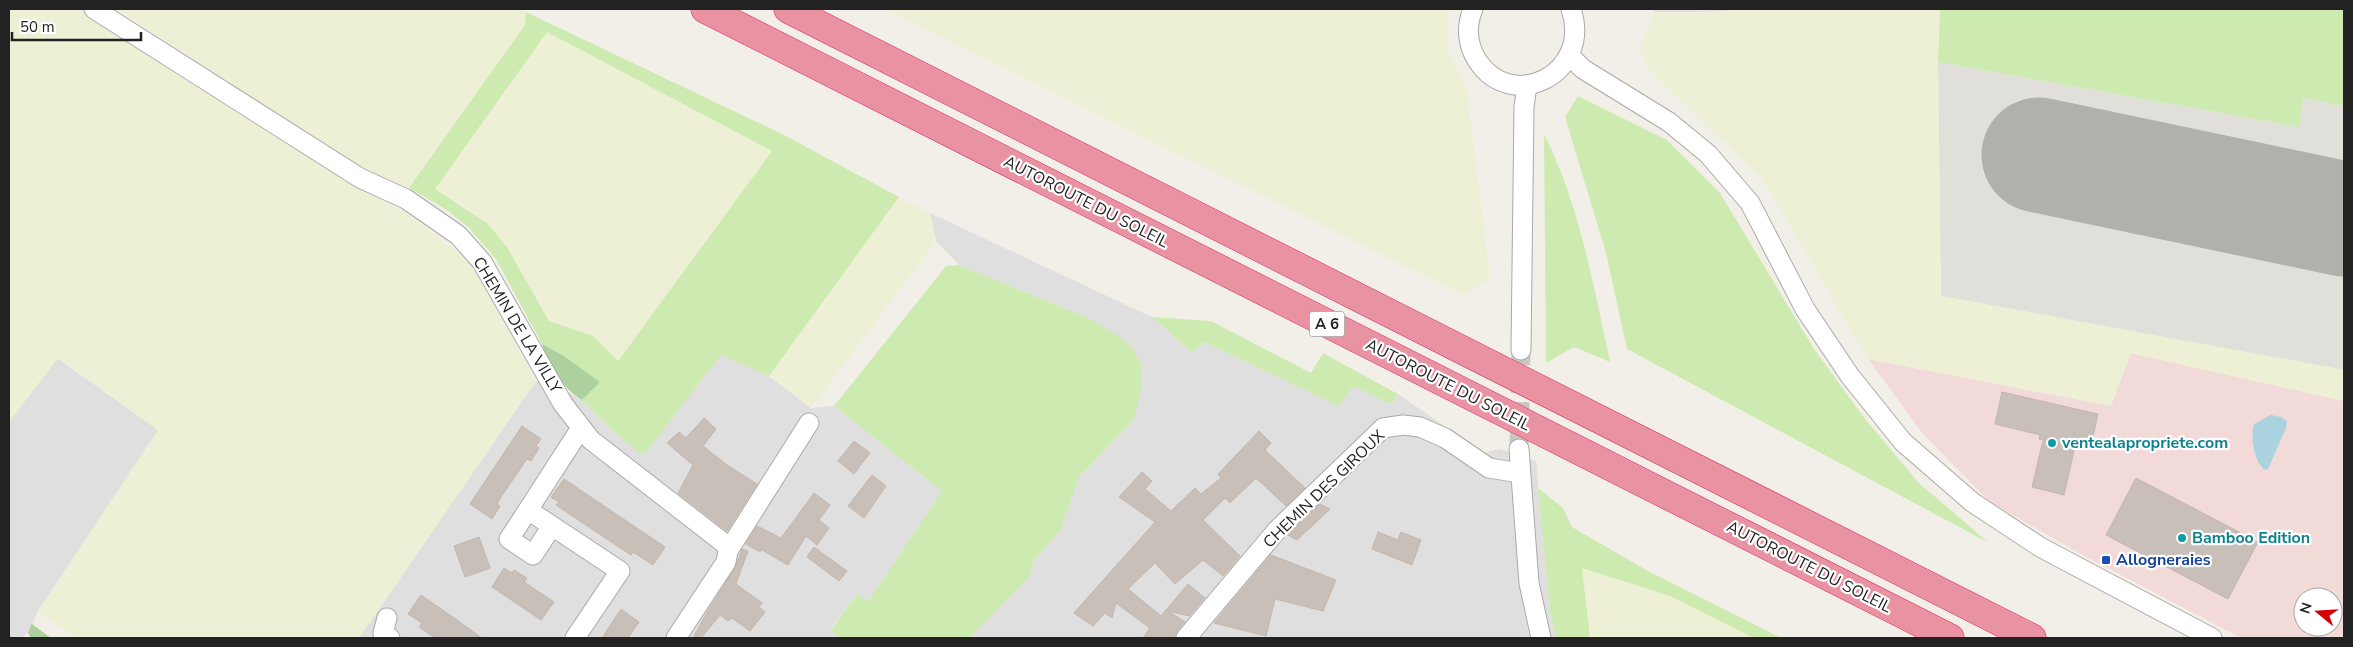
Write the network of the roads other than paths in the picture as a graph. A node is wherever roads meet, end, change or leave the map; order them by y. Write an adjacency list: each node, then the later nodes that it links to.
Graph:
1 (94, 9): 10 (street, CHEMIN DE LA VILLY)
2 (705, 9): 22 (highway, AUTOROUTE DU SOLEIL / A 6)
3 (788, 9): 23 (highway, A 6)
4 (1473, 9): 7 (street)
5 (1571, 9): 6 (street)
6 (1570, 56): 7 (street); 24 (street)
7 (1526, 85): 8 (street)
8 (1522, 350)
9 (809, 423): 15 (street)
10 (582, 428): 13 (street); 15 (street, CHEMIN DE LA VILLY)
11 (1520, 449): 12 (street)
12 (1520, 473): 20 (street, CHEMIN DES GIROUX); 21 (street)
13 (528, 510): 14 (street); 14 (street)
14 (552, 526): 18 (street)
15 (728, 551): 19 (street)
16 (387, 618): 17 (street)
17 (390, 638)
18 (575, 638)
19 (676, 638)
20 (1186, 638)
21 (1540, 638)
22 (1950, 638)
23 (2032, 638)
24 (2212, 638)

